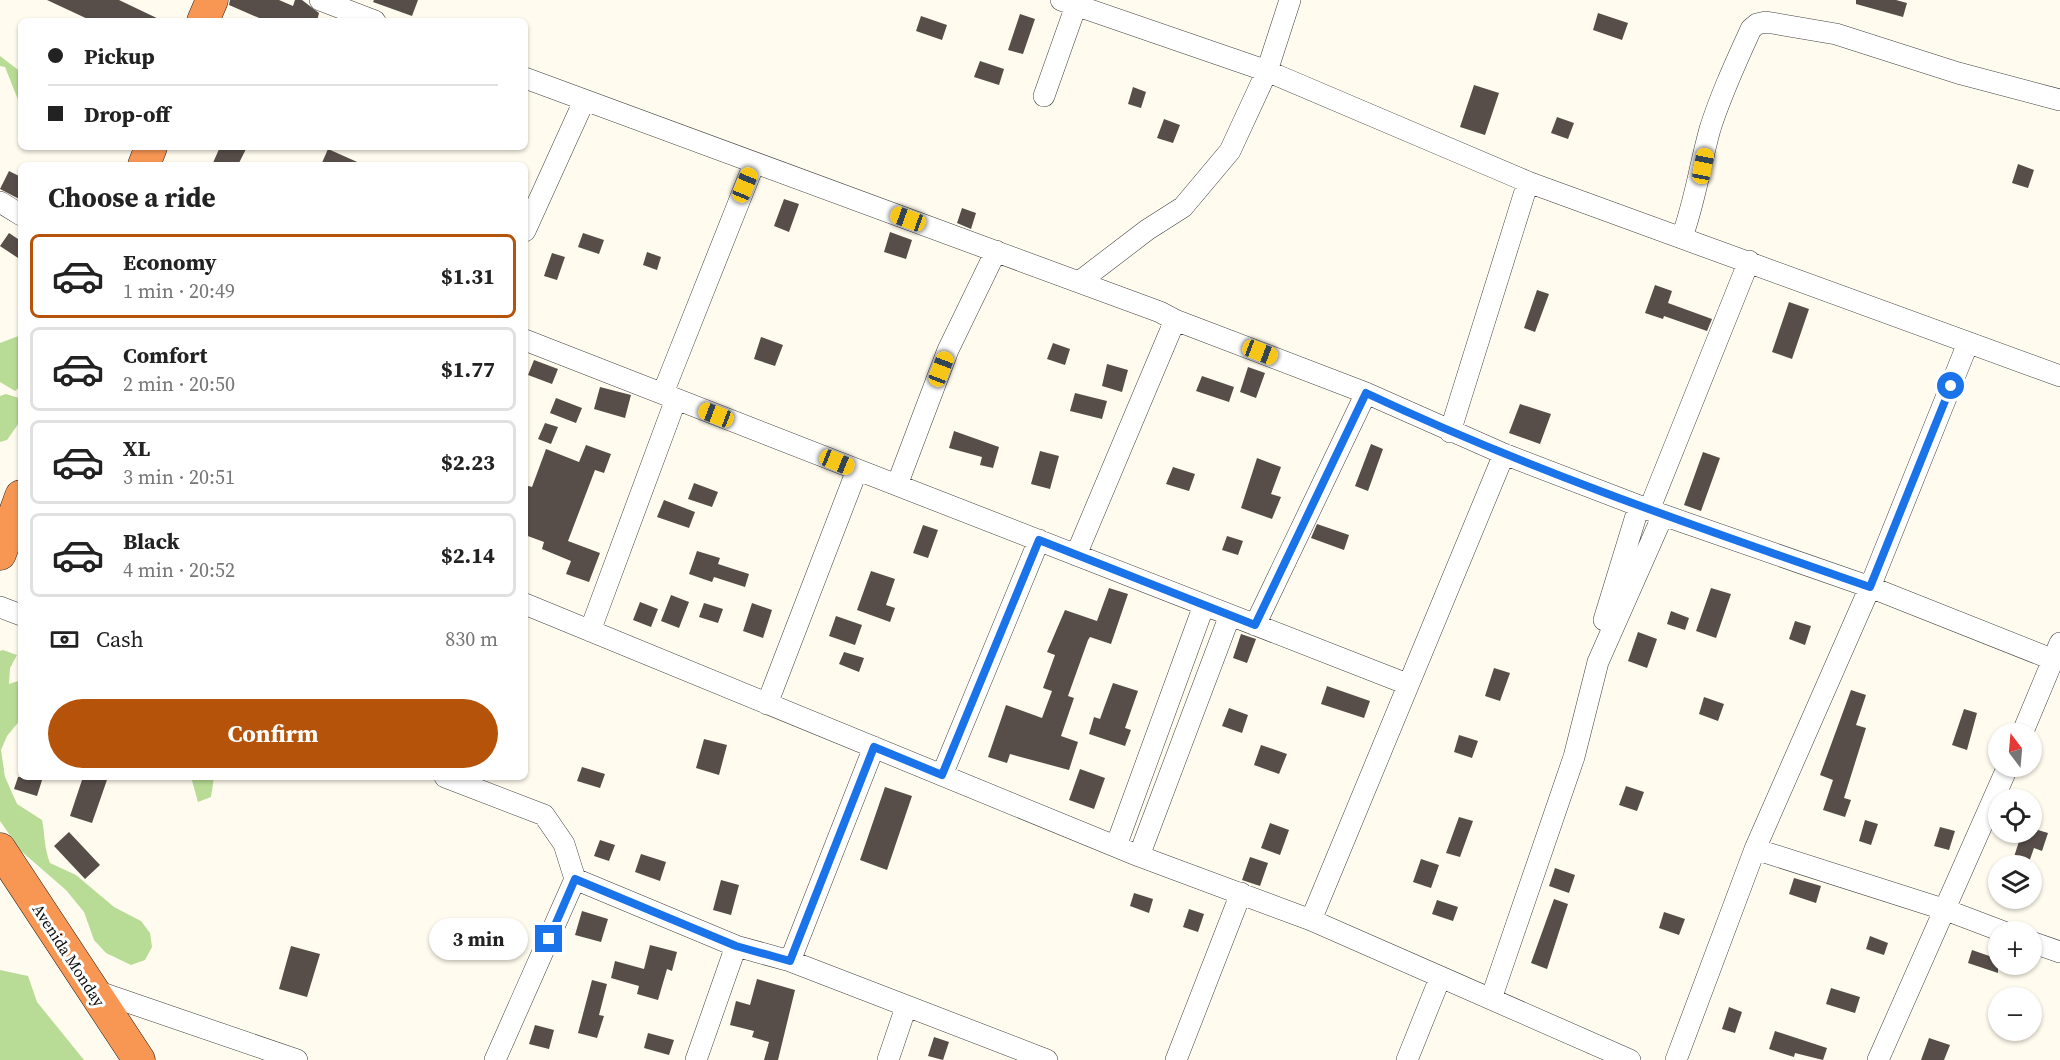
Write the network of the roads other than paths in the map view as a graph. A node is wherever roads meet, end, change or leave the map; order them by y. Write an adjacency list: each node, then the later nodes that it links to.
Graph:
1 (212, 0): 5 (highway)
2 (320, 0): 6 (street)
3 (1290, 0): 7 (street)
4 (1071, 2): 7 (street); 9 (street)
5 (204, 18)
6 (367, 18)
7 (1267, 71): 13 (street); 20 (street)
8 (528, 79): 11 (street)
9 (1044, 96)
10 (2060, 100): 17 (street)
11 (584, 101): 12 (street); 16 (street)
12 (754, 164): 18 (street); 26 (street)
13 (1528, 182): 17 (street); 27 (street)
14 (0, 202): 15 (street)
15 (18, 213)
16 (528, 224)
17 (1682, 237): 19 (street)
18 (996, 251): 20 (street); 30 (street)
19 (1749, 261): 23 (street); 32 (street)
20 (1080, 282): 21 (street)
21 (1175, 320): 25 (street); 35 (street)
22 (528, 341): 26 (street)
23 (1968, 343): 24 (street); 36 (street)
24 (2060, 376)
25 (1366, 393): 27 (street); 42 (street)
26 (669, 396): 29 (street); 43 (street)
27 (1450, 432): 28 (street)
28 (1504, 454): 32 (street); 45 (street)
29 (857, 470): 30 (street); 46 (street)
30 (897, 485): 34 (street)
31 (18, 503): 33 (highway)
32 (1650, 510): 36 (street); 67 (street)
33 (2, 539)
34 (1039, 540): 35 (street); 49 (street)
35 (1076, 555): 38 (street)
36 (1870, 587): 44 (street); 54 (street)
37 (528, 605): 43 (street)
38 (1204, 605): 41 (street); 52 (street)
39 (0, 607): 40 (street)
40 (18, 614)
41 (1230, 615): 42 (street); 55 (street)
42 (1255, 625): 45 (street)
43 (590, 631): 46 (street)
44 (2057, 651): 47 (street)
45 (1407, 684): 59 (street)
46 (767, 704): 48 (street)
47 (2027, 723)
48 (874, 747): 49 (street); 64 (street)
49 (942, 775): 52 (street)
50 (2003, 777): 58 (street)
51 (453, 780): 56 (street)
52 (1116, 846): 55 (street)
53 (0, 849): 66 (highway, Avenida Monday)
54 (1755, 849): 58 (street); 78 (street)
55 (1139, 856): 57 (street)
56 (575, 879): 61 (street); 72 (street)
57 (1241, 893): 59 (street); 76 (street)
58 (1946, 910): 60 (street); 79 (street)
59 (1311, 920): 65 (street)
60 (1988, 926)
61 (736, 946): 64 (street); 73 (street)
62 (2042, 946): 63 (street)
63 (2060, 952)
64 (790, 961): 68 (street)
65 (1440, 978): 67 (street); 77 (street)
66 (93, 990): 70 (highway, Avenida Monday); 71 (street)
67 (1491, 999): 69 (street)
68 (906, 1007): 74 (street); 75 (street)
69 (1623, 1059)
70 (139, 1060)
71 (297, 1060)
72 (495, 1060)
73 (696, 1060)
74 (888, 1060)
75 (1047, 1060)
76 (1176, 1060)
77 (1407, 1060)
78 (1676, 1060)
79 (1878, 1060)

